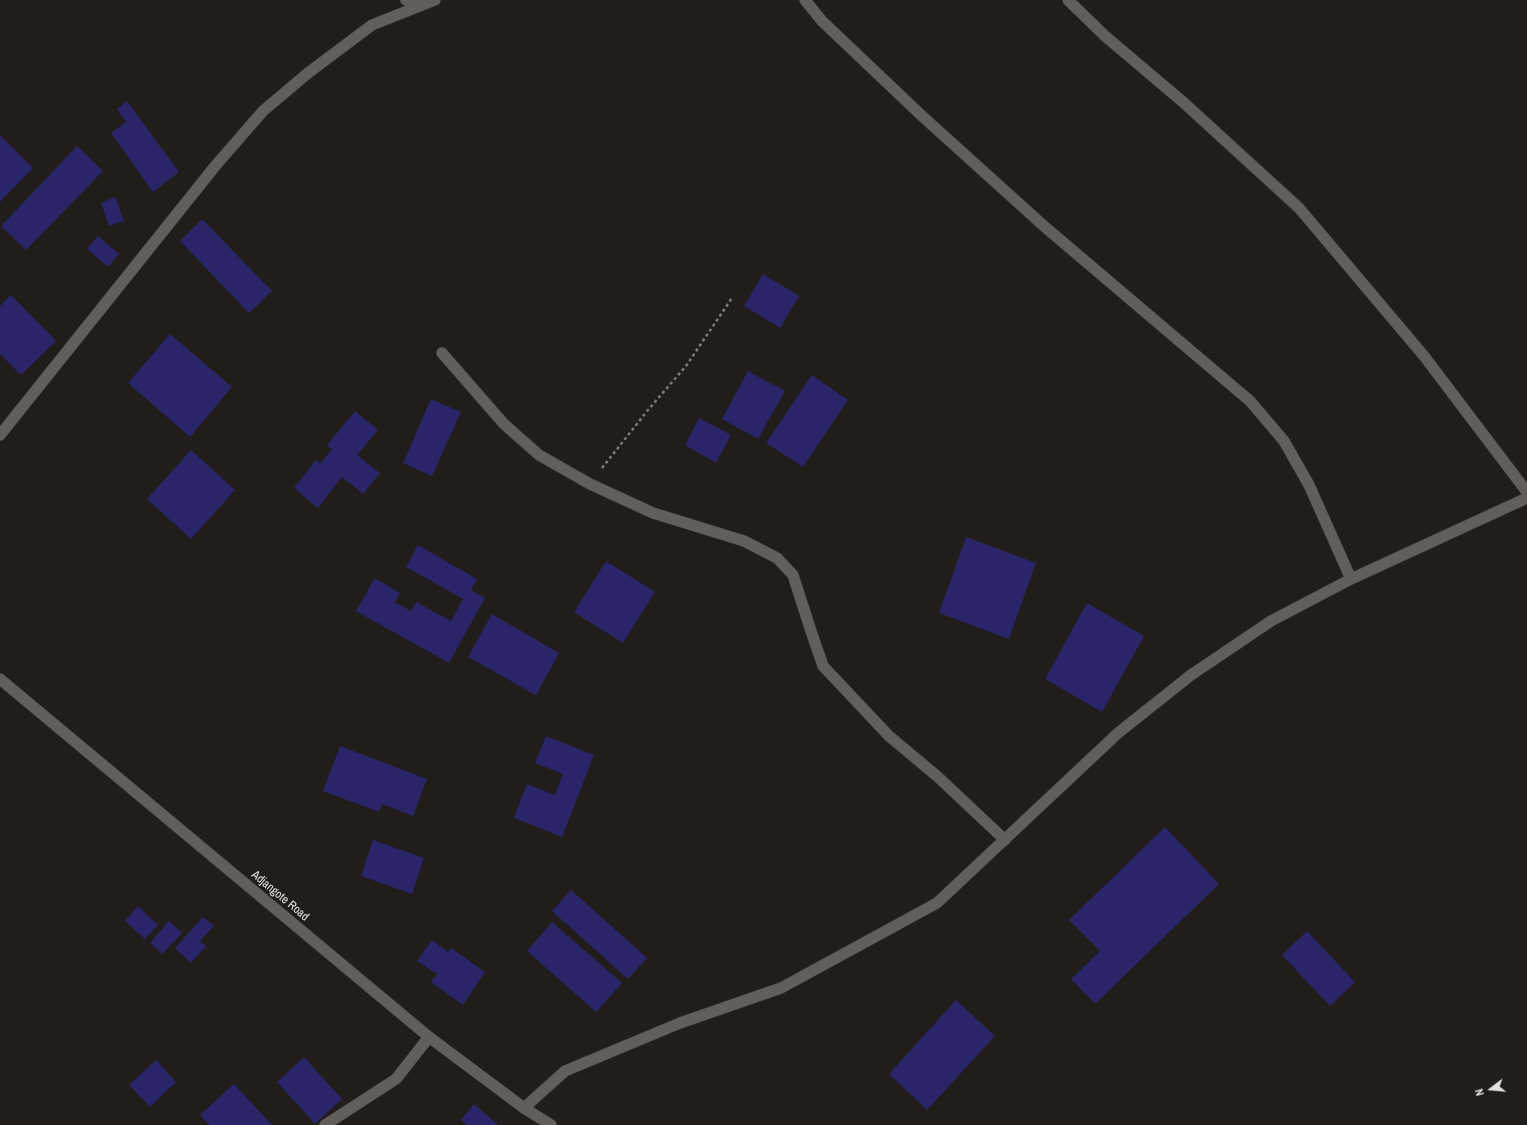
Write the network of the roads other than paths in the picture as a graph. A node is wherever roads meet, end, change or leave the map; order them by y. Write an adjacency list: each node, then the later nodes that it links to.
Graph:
1 (406, 0): 4 (street)
2 (805, 0): 9 (street)
3 (1068, 0): 7 (street)
4 (431, 2): 6 (street)
5 (442, 353): 11 (street)
6 (0, 435)
7 (1527, 492)
8 (1527, 498): 9 (street)
9 (1351, 579): 11 (street)
10 (0, 679): 12 (street, Adjangote Road)
11 (1005, 840): 13 (street)
12 (429, 1037): 13 (street, Adjangote Road); 14 (street)
13 (524, 1108): 15 (street, Adjangote Road)
14 (325, 1125)
15 (551, 1125)

